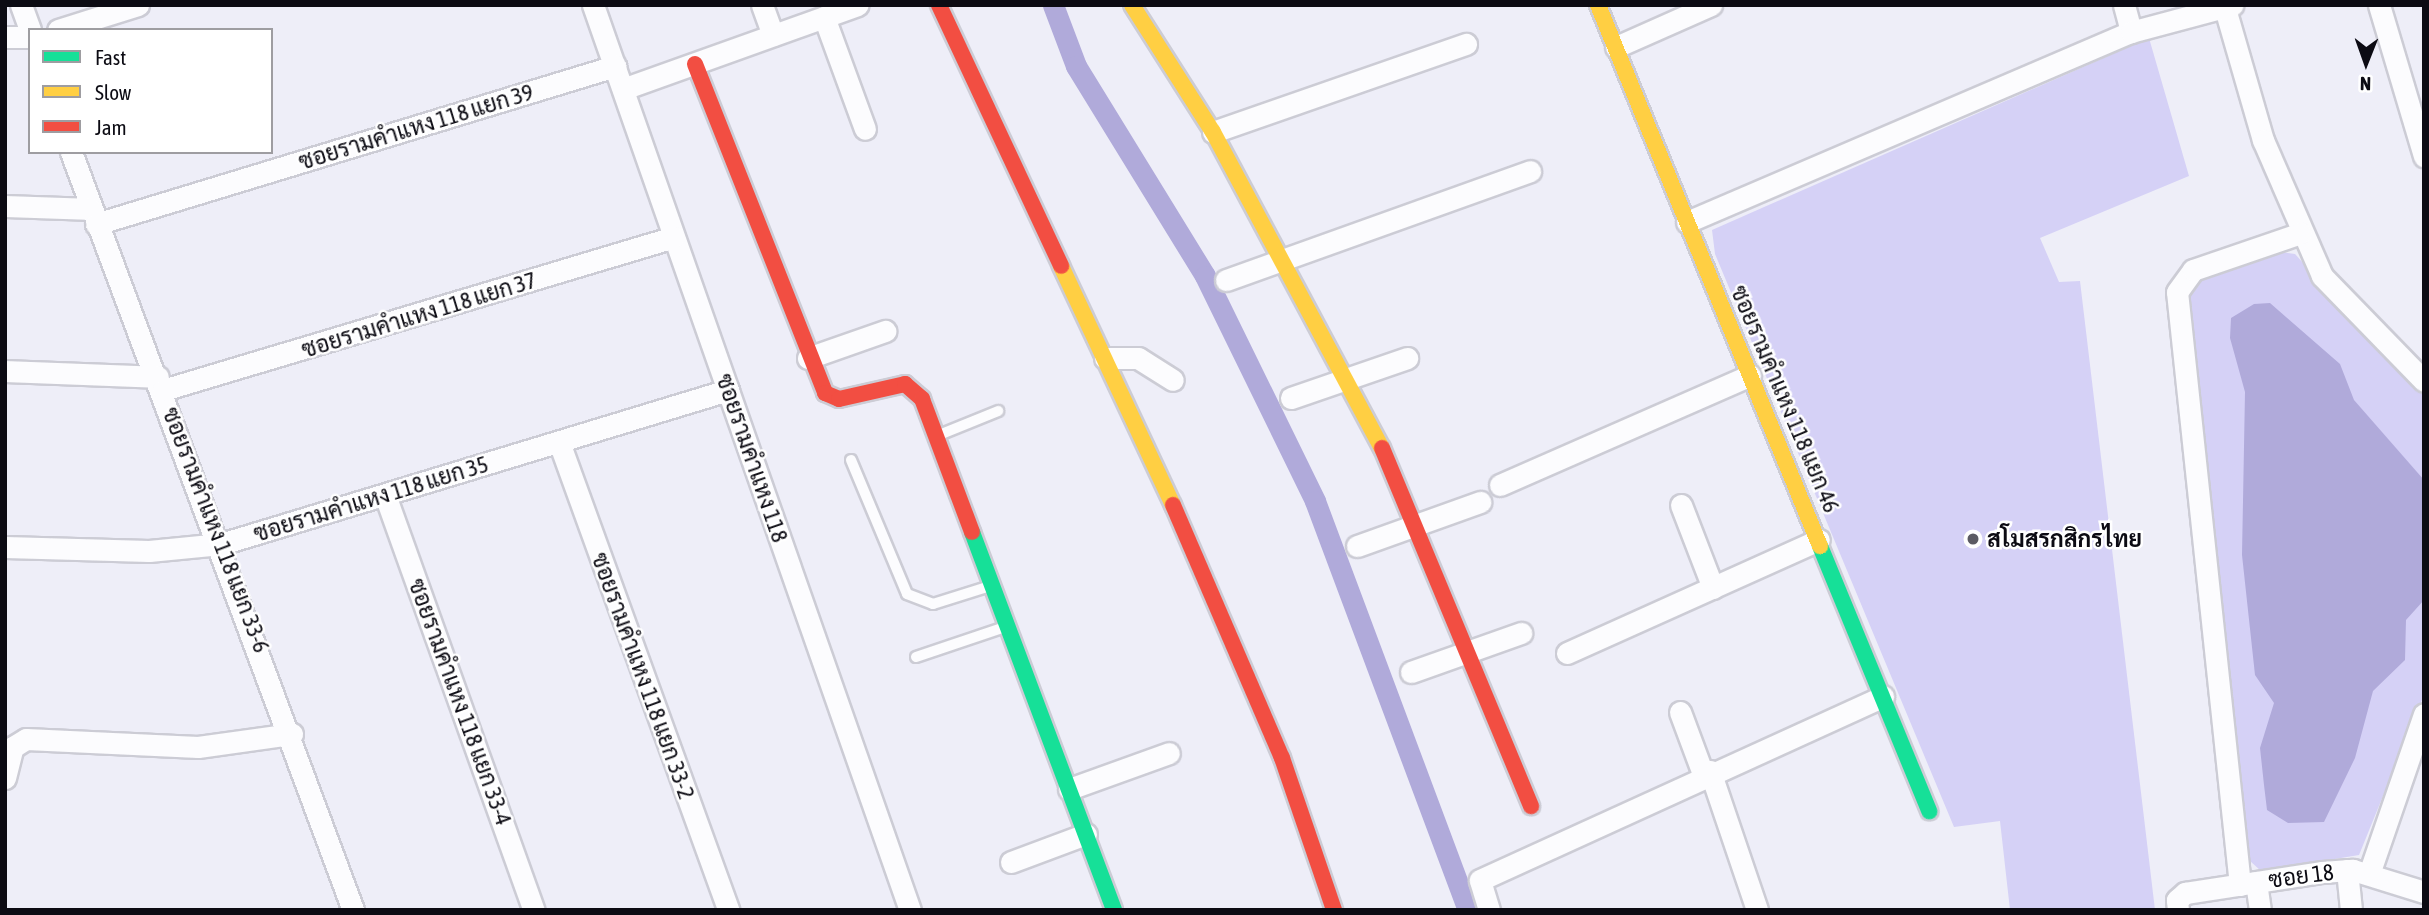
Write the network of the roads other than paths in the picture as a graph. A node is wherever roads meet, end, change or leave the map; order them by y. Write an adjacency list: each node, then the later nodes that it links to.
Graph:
1 (21, 5): 14 (street)
2 (138, 5): 15 (street)
3 (593, 5): 23 (street, ซอยรามคำแหง 118)
4 (762, 5): 17 (street)
5 (857, 5): 13 (street)
6 (939, 5): 39 (street)
7 (1132, 5): 26 (street)
8 (1598, 5): 21 (street, ซอยรามคำแหง 118 แยก 46)
9 (1711, 5): 21 (street)
10 (2124, 5): 16 (street)
11 (2379, 5): 28 (street)
12 (2227, 6): 16 (street); 33 (street)
13 (824, 17): 17 (street); 25 (street)
14 (29, 28)
15 (64, 28)
16 (2131, 32): 32 (street)
17 (773, 35): 22 (street)
18 (5, 37): 19 (street)
19 (28, 37)
20 (1466, 44): 26 (street)
21 (1616, 47): 32 (street, ซอยรามคำแหง 118 แยก 46)
22 (695, 64): 24 (street); 38 (street)
23 (615, 66): 24 (street, ซอยรามคำแหง 118); 31 (street, ซอยรามคำแหง 118 แยก 39)
24 (623, 89): 34 (street, ซอยรามคำแหง 118)
25 (865, 129)
26 (1213, 132): 35 (street)
27 (72, 154): 31 (street, ซอยรามคำแหง 118 แยก 33-6)
28 (2424, 156)
29 (1530, 171): 35 (street)
30 (5, 206): 31 (street, ซอยรามคำแหง 118 แยก 39)
31 (93, 216): 46 (street, ซอยรามคำแหง 118 แยก 33-6)
32 (1686, 222): 42 (street, ซอยรามคำแหง 118 แยก 46)
33 (2301, 233): 45 (street); 84 (street)
34 (674, 237): 46 (street, ซอยรามคำแหง 118 แยก 37); 47 (street, ซอยรามคำแหง 118)
35 (1280, 257): 36 (street); 43 (street)
36 (1226, 280)
37 (885, 331): 38 (street)
38 (808, 358): 50 (street)
39 (1105, 358): 44 (street); 92 (street)
40 (1407, 358): 43 (street)
41 (5, 371): 46 (street, ซอยรามคำแหง 118 แยก 37)
42 (1751, 375): 53 (street); 58 (street, ซอยรามคำแหง 118 แยก 46)
43 (1349, 376): 48 (street); 57 (street)
44 (1173, 380)
45 (2424, 381)
46 (160, 383): 59 (street, ซอยรามคำแหง 118 แยก 33-6)
47 (728, 390): 51 (street, ซอยรามคำแหง 118 แยก 35); 90 (street, ซอยรามคำแหง 118)
48 (1292, 398)
49 (998, 411): 50 (lane)
50 (936, 436): 62 (street)
51 (559, 442): 54 (street, ซอยรามคำแหง 118 แยก 35); 89 (street, ซอยรามคำแหง 118 แยก 33-2)
52 (851, 460): 62 (lane)
53 (1500, 485)
54 (385, 495): 59 (street, ซอยรามคำแหง 118 แยก 35); 88 (street, ซอยรามคำแหง 118 แยก 33-4)
55 (1480, 502): 57 (street)
56 (1681, 505): 63 (street)
57 (1419, 526): 60 (street); 66 (street)
58 (1819, 540): 63 (street); 70 (street, ซอยรามคำแหง 118 แยก 46)
59 (221, 544): 61 (street, ซอยรามคำแหง 118 แยก 35); 73 (street, ซอยรามคำแหง 118 แยก 33-6)
60 (1357, 546)
61 (5, 547)
62 (992, 585): 64 (street)
63 (1713, 588): 67 (street)
64 (1008, 626): 68 (lane); 77 (street)
65 (1521, 633): 66 (street)
66 (1472, 652): 69 (street); 78 (street)
67 (1567, 653)
68 (916, 657)
69 (1412, 672)
70 (1883, 696): 75 (street); 79 (street, ซอยรามคำแหง 118 แยก 46)
71 (1680, 712): 75 (street)
72 (2424, 714): 83 (street)
73 (292, 734): 76 (street); 87 (street, ซอยรามคำแหง 118 แยก 33-6)
74 (1169, 753): 77 (street)
75 (1706, 772): 93 (street); 94 (street)
76 (5, 778)
77 (1069, 789): 80 (street)
78 (1531, 806)
79 (1929, 811)
80 (1086, 834): 81 (street); 91 (street)
81 (1011, 862)
82 (2347, 870): 83 (street, ซอย 18); 84 (street, ซอย 18); 96 (street)
83 (2369, 874): 85 (street, ซอย 18)
84 (2248, 883): 86 (street, ซอย 18); 95 (street)
85 (2424, 892)
86 (2177, 905)
87 (353, 910)
88 (534, 910)
89 (728, 910)
90 (910, 910)
91 (1114, 910)
92 (1334, 910)
93 (1489, 910)
94 (1757, 910)
95 (2260, 910)
96 (2351, 910)

